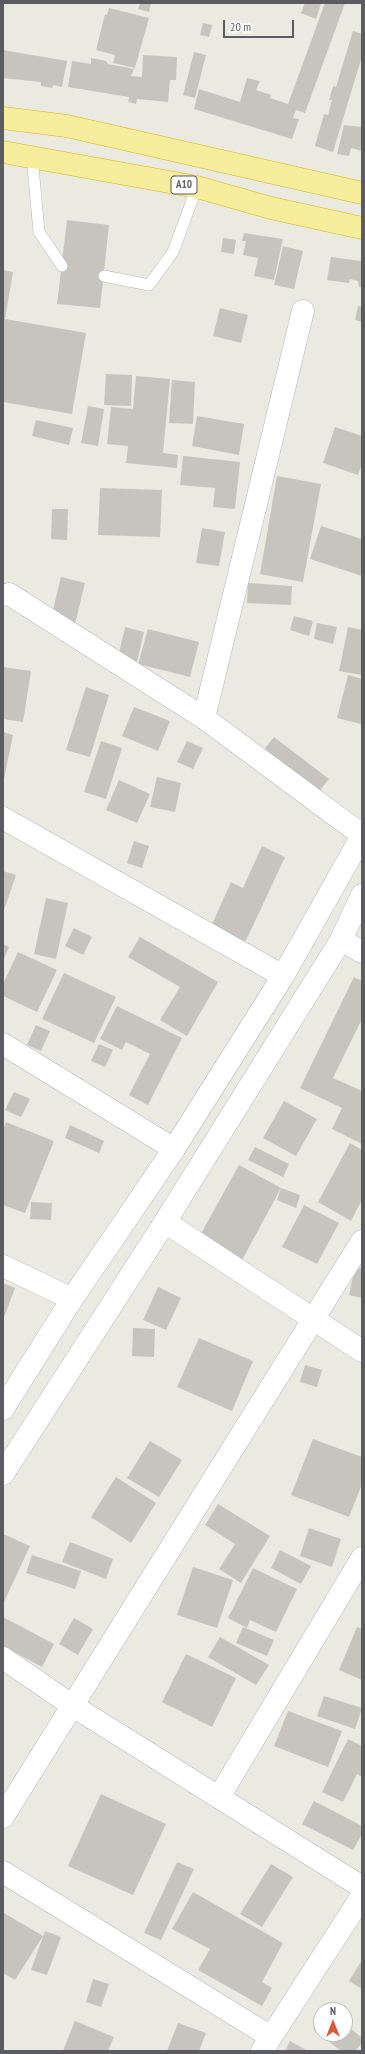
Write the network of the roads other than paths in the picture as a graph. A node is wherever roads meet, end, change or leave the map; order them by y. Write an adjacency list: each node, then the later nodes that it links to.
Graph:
1 (3, 118): 5 (highway)
2 (3, 152): 3 (highway, A10)
3 (32, 156): 4 (highway, A10); 7 (lane)
4 (197, 187): 6 (highway, A10); 8 (lane)
5 (362, 193)
6 (362, 228)
7 (62, 266)
8 (104, 276)
9 (303, 311): 11 (street)
10 (3, 595): 11 (street)
11 (204, 718): 13 (street)
12 (3, 818): 17 (street)
13 (362, 835): 17 (street)
14 (362, 896): 15 (street)
15 (341, 940): 16 (street); 20 (street)
16 (362, 952)
17 (283, 976): 19 (street)
18 (3, 1044): 19 (street)
19 (174, 1148): 23 (street)
20 (165, 1222): 24 (street); 27 (street)
21 (362, 1241): 24 (street)
22 (3, 1266): 23 (street)
23 (72, 1299): 26 (street)
24 (314, 1319): 25 (street); 30 (street)
25 (362, 1351)
26 (3, 1409)
27 (3, 1474)
28 (362, 1558): 31 (street)
29 (3, 1658): 30 (street)
30 (73, 1706): 31 (street); 32 (street)
31 (218, 1797): 34 (street)
32 (3, 1817)
33 (3, 1872): 36 (street)
34 (362, 1887)
35 (362, 1896): 36 (street)
36 (266, 2044)

